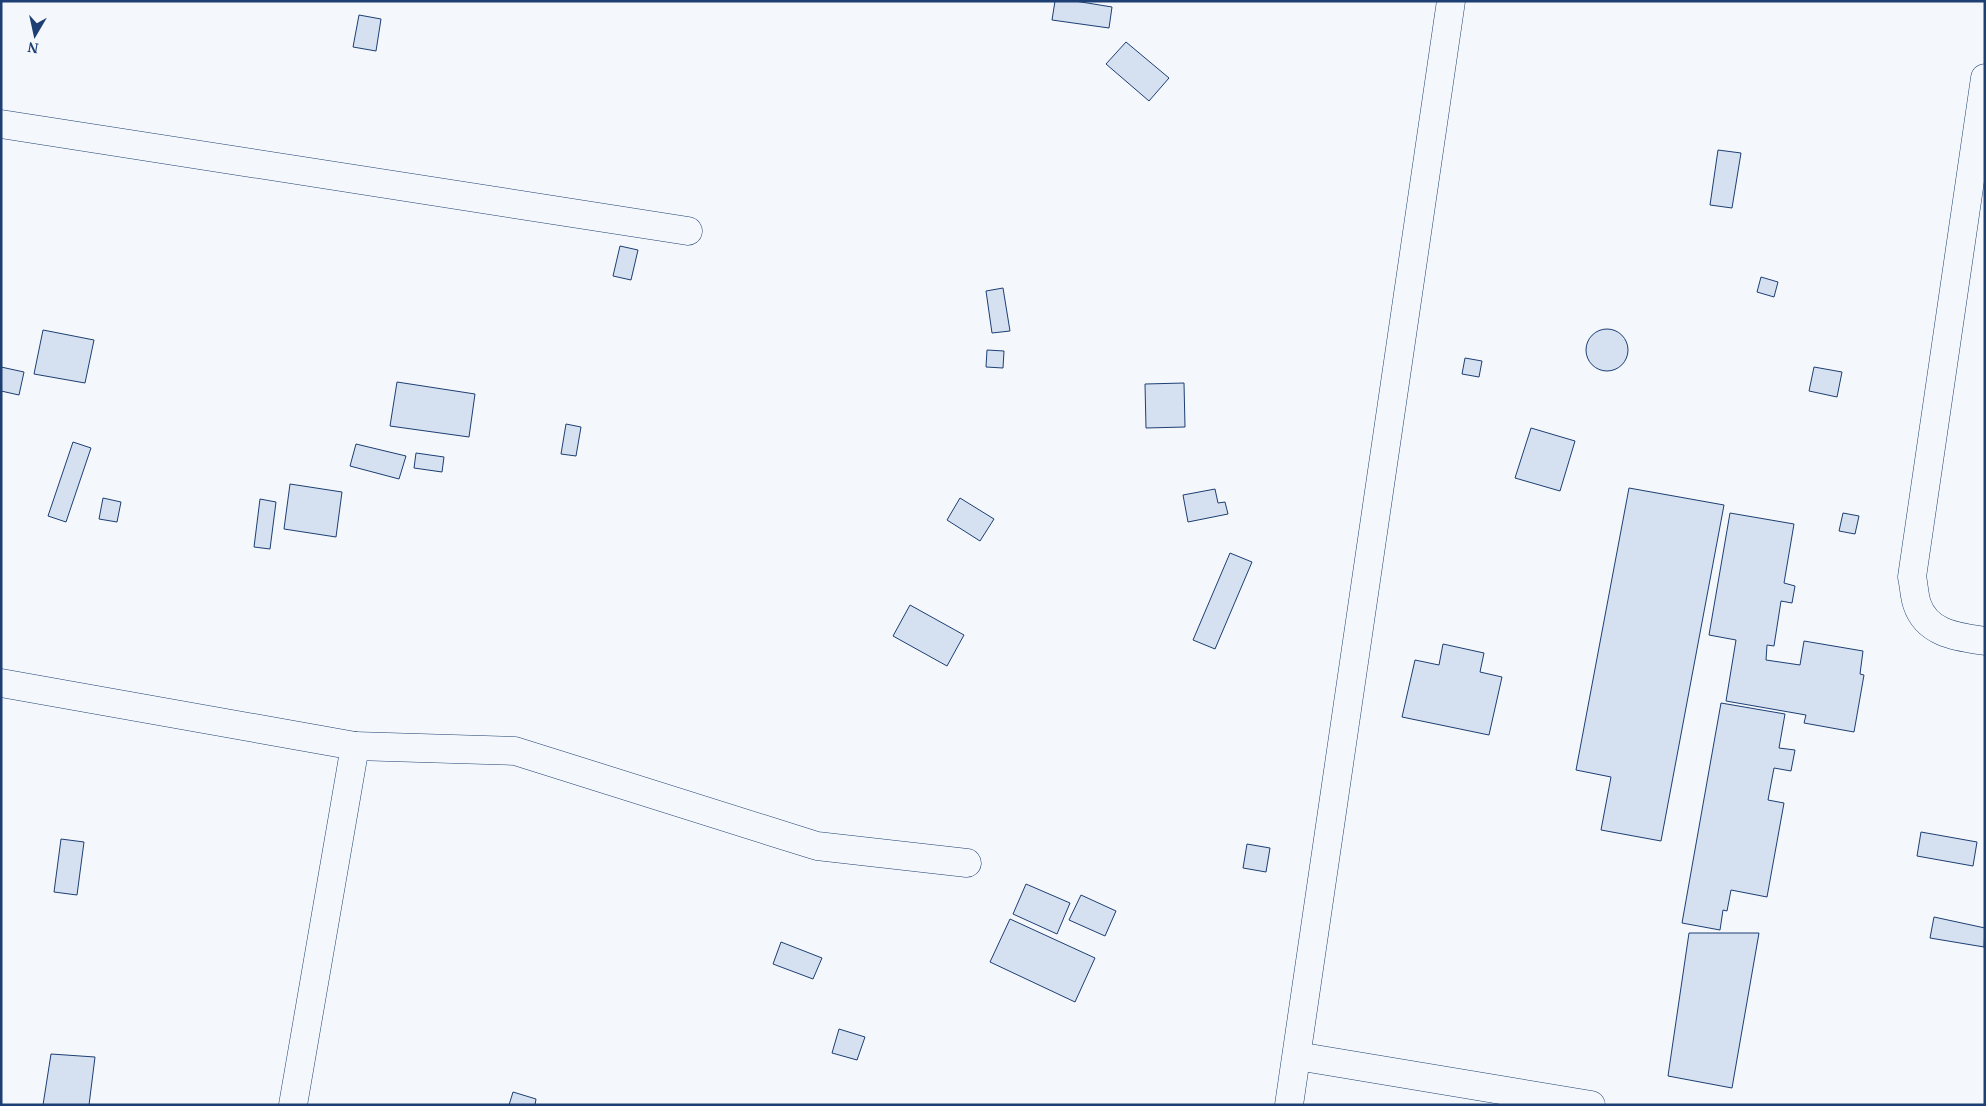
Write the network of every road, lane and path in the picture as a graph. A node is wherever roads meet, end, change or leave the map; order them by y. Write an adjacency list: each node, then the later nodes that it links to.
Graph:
1 (1450, 1): 9 (street)
2 (1985, 78): 5 (street)
3 (1, 124): 4 (street)
4 (688, 231)
5 (1985, 641)
6 (1, 684): 7 (street)
7 (355, 746): 8 (street); 10 (street)
8 (967, 864)
9 (1297, 1056): 11 (street); 12 (street)
10 (293, 1105)
11 (1289, 1105)
12 (1590, 1105)

